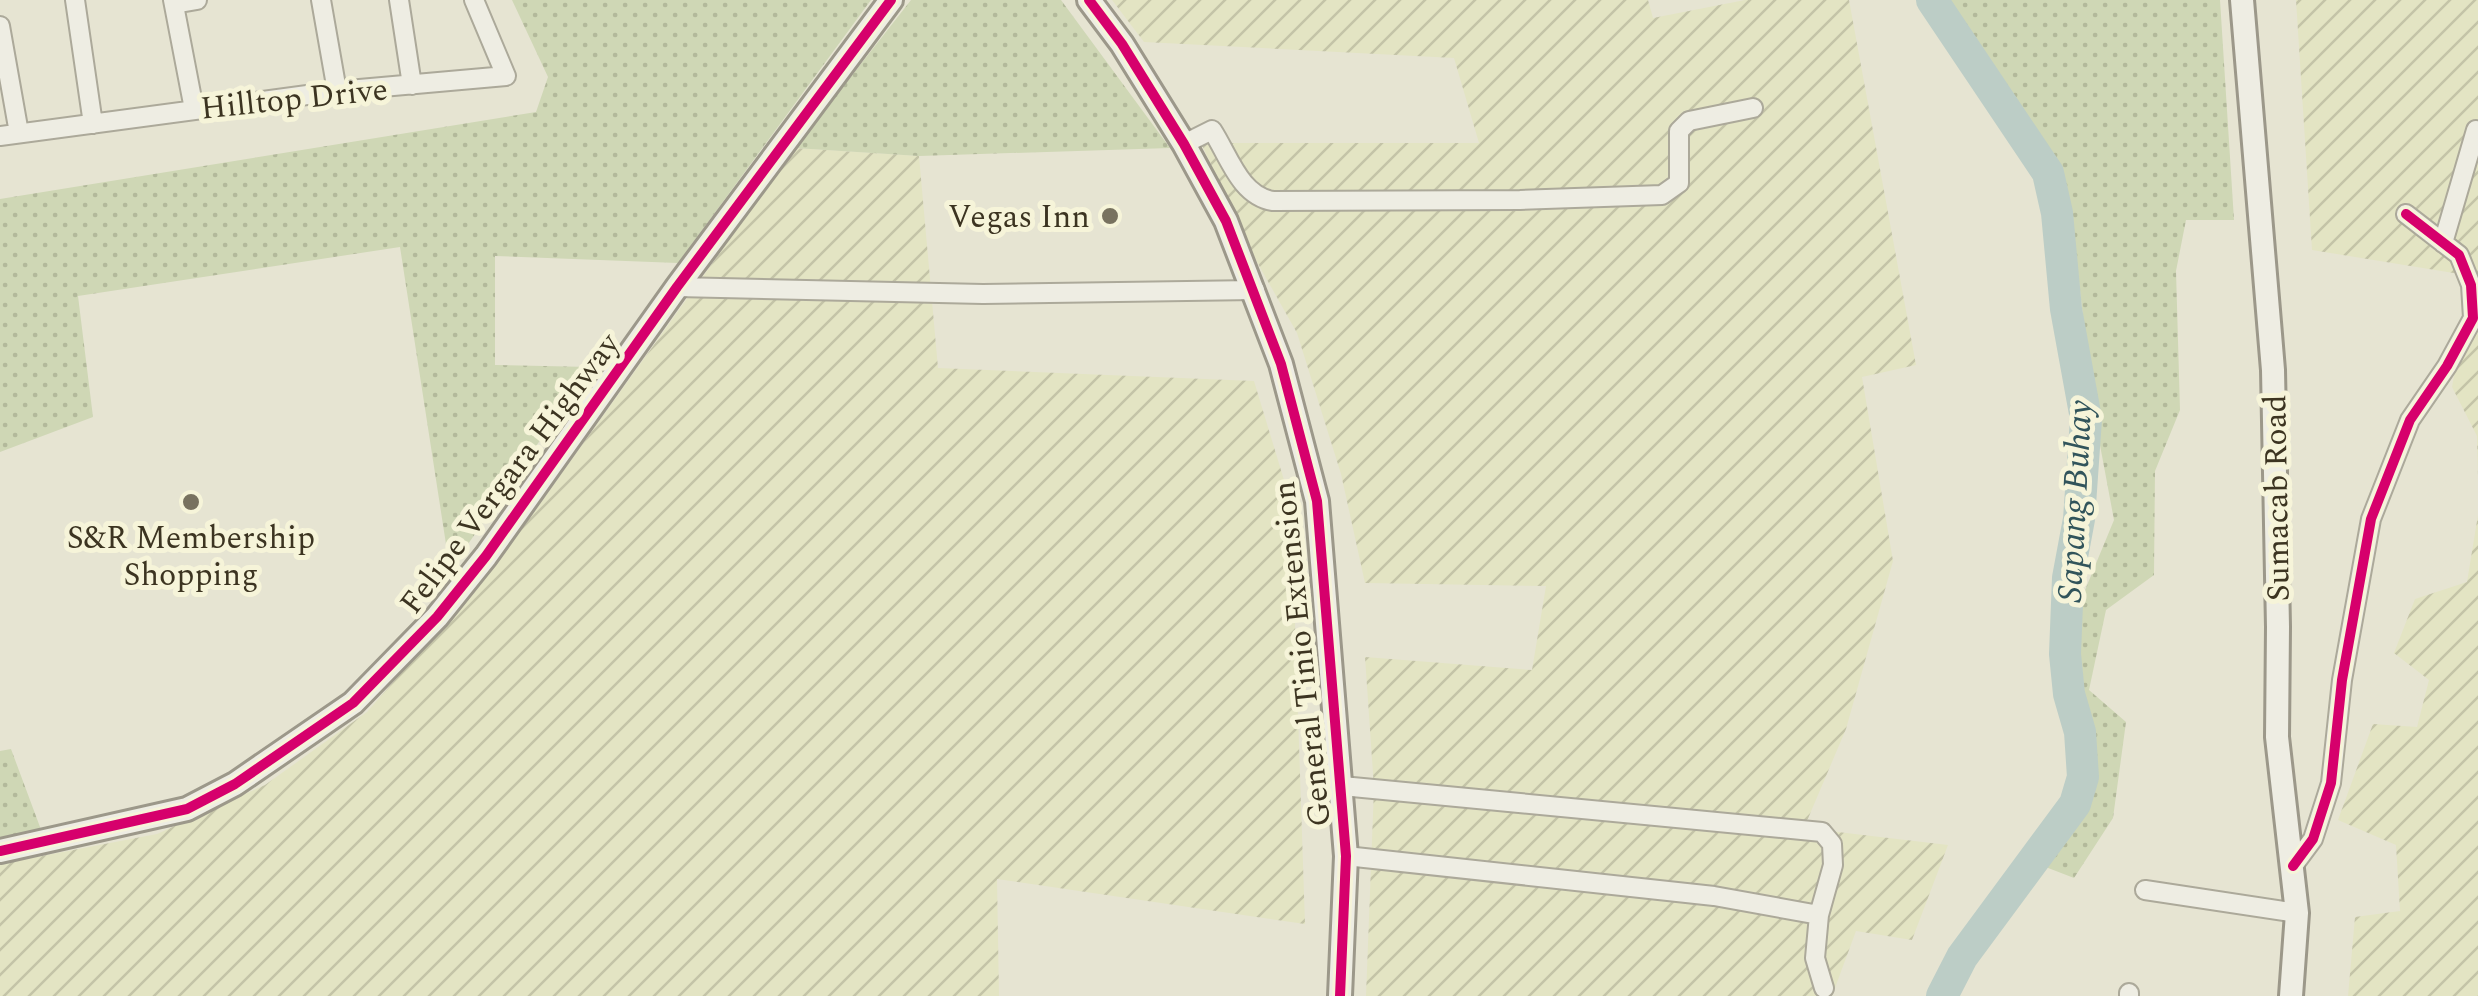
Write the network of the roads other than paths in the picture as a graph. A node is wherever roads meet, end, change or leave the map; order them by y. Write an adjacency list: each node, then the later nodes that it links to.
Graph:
1 (75, 0): 15 (street)
2 (197, 0): 9 (street)
3 (320, 0): 12 (street)
4 (399, 0): 11 (street)
5 (474, 0): 11 (street, Hilltop Drive)
6 (892, 0): 21 (street, Felipe Vergara Highway)
7 (1088, 0): 18 (street, General Tinio Extension)
8 (2242, 0): 26 (street, Sumacab Road)
9 (173, 2): 14 (street)
10 (0, 26): 17 (street)
11 (412, 85): 12 (street, Hilltop Drive)
12 (338, 91): 14 (street, Hilltop Drive)
13 (1754, 108): 18 (street)
14 (194, 109): 15 (street, Hilltop Drive)
15 (93, 124): 17 (street, Hilltop Drive)
16 (2476, 130): 20 (street)
17 (9, 135)
18 (1184, 144): 22 (street, General Tinio Extension)
19 (2406, 214): 20 (street)
20 (2444, 243): 26 (street)
21 (678, 287): 22 (street); 24 (street, Felipe Vergara Highway)
22 (1255, 290): 23 (street, General Tinio Extension)
23 (1342, 786): 25 (street, General Tinio Extension); 29 (street)
24 (0, 851)
25 (1346, 856): 29 (street); 31 (street, General Tinio Extension)
26 (2294, 866): 28 (street, Sumacab Road)
27 (2145, 890): 28 (street)
28 (2297, 913): 32 (street, Sumacab Road)
29 (1819, 915): 30 (street)
30 (1824, 988)
31 (1340, 996)
32 (2291, 996)

